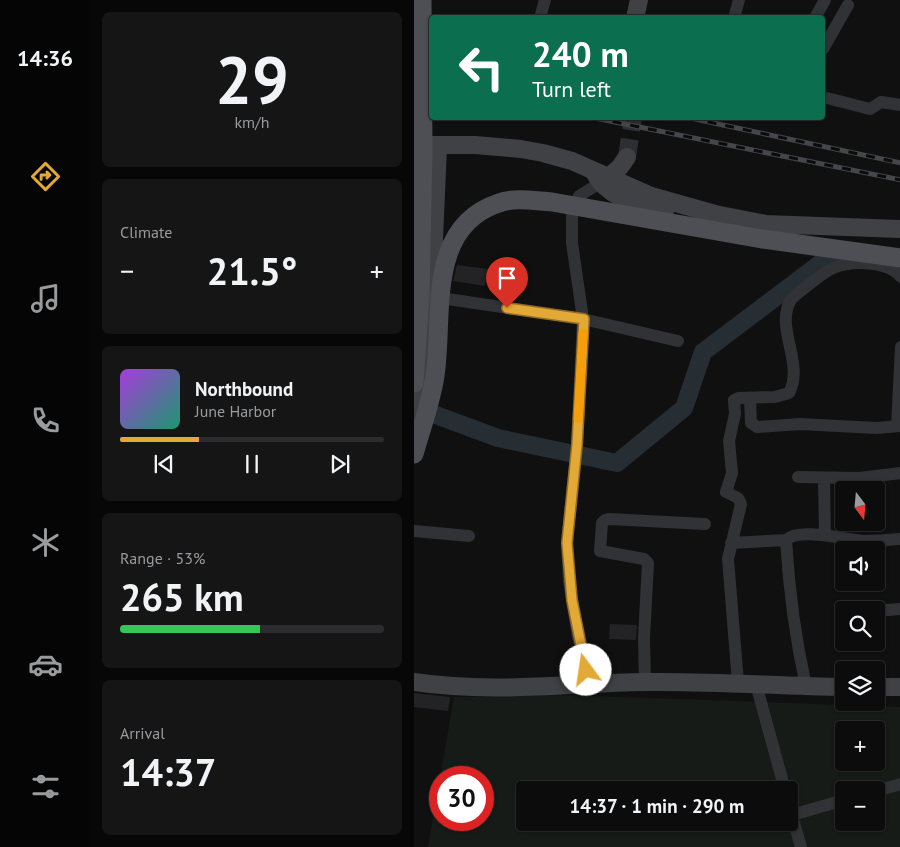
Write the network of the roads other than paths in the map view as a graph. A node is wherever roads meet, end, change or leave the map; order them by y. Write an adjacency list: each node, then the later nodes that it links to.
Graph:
1 (422, 0): 26 (main road, bridge)
2 (545, 0): 7 (street)
3 (639, 0): 8 (street)
4 (739, 0): 9 (street)
5 (825, 0): 10 (street)
6 (848, 4): 11 (street)
7 (541, 15)
8 (636, 15)
9 (735, 15)
10 (817, 15)
11 (825, 41)
12 (825, 97): 13 (street)
13 (900, 105)
14 (414, 145): 15 (street)
15 (438, 147): 17 (street); 22 (street)
16 (627, 157): 17 (street)
17 (601, 177): 18 (street); 19 (street); 23 (street)
18 (900, 229)
19 (900, 238)
20 (900, 258): 30 (main road, bridge)
21 (900, 277): 27 (street)
22 (422, 296): 23 (street); 29 (street)
23 (584, 319): 24 (street); 47 (street)
24 (678, 341)
25 (900, 347): 28 (street)
26 (414, 383)
27 (750, 398): 28 (street); 40 (street)
28 (899, 426)
29 (415, 439)
30 (414, 454)
31 (900, 473): 33 (street)
32 (798, 477): 33 (street)
33 (824, 479): 36 (street)
34 (705, 524): 44 (street)
35 (414, 532): 37 (street)
36 (825, 535): 38 (street); 39 (street)
37 (468, 536)
38 (900, 539)
39 (786, 540): 40 (street); 48 (street)
40 (731, 543): 45 (street)
41 (900, 609): 42 (street)
42 (885, 610)
43 (414, 682): 47 (street)
44 (644, 682): 45 (street); 47 (street)
45 (738, 683): 46 (street)
46 (756, 684): 48 (street); 52 (street)
47 (591, 686)
48 (806, 686): 49 (street)
49 (835, 687)
50 (885, 687): 51 (street)
51 (900, 687)
52 (783, 781)
53 (900, 784): 54 (street)
54 (885, 788)
55 (835, 802): 56 (street)
56 (798, 810)
57 (796, 831): 58 (street)
58 (801, 847)

